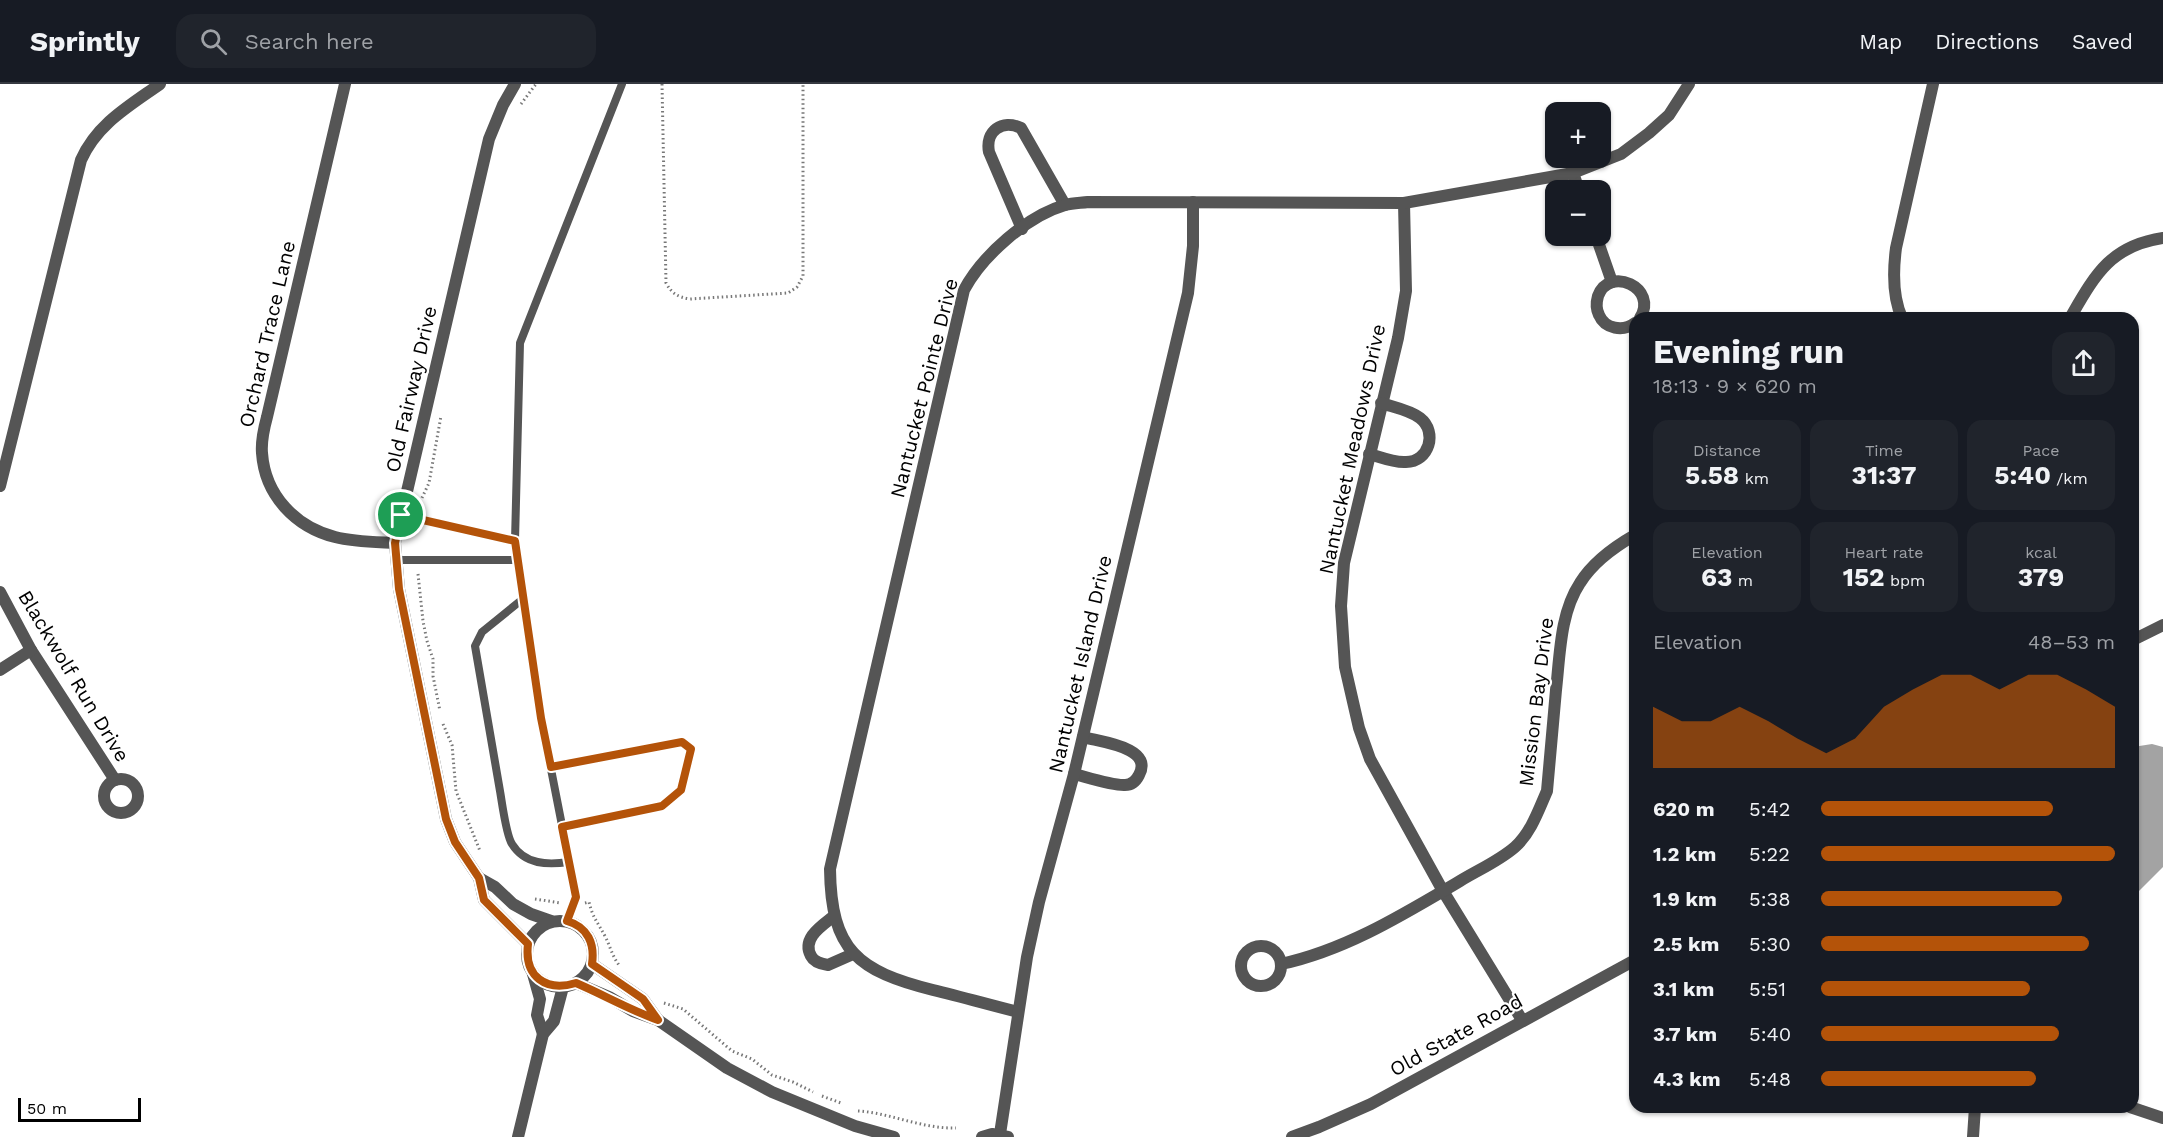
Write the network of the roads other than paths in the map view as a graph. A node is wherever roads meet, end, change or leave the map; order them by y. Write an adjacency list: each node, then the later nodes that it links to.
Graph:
1 (160, 84): 22 (street)
2 (345, 84): 26 (street, Orchard Trace Lane)
3 (515, 84): 23 (street, Old Fairway Drive)
4 (622, 84): 25 (lane)
5 (1689, 84): 7 (street, Nantucket Pointe Drive)
6 (1934, 84): 17 (street)
7 (1573, 172): 8 (street); 10 (street, Nantucket Pointe Drive)
8 (1576, 180)
9 (1193, 202): 10 (street, Nantucket Pointe Drive); 11 (street, Nantucket Pointe Drive); 35 (street, Nantucket Island Drive)
10 (1404, 203): 20 (street, Nantucket Meadows Drive)
11 (1065, 206): 12 (street, Nantucket Pointe Drive); 12 (street)
12 (1022, 229): 43 (street, Nantucket Pointe Drive)
13 (2163, 238): 18 (street)
14 (1599, 246): 15 (street)
15 (1612, 282): 16 (street); 19 (street)
16 (1642, 312)
17 (1901, 312)
18 (2074, 312)
19 (1629, 326)
20 (1380, 403): 21 (street, Nantucket Meadows Drive); 21 (street)
21 (1369, 454): 42 (street, Nantucket Meadows Drive)
22 (0, 486)
23 (401, 515): 25 (lane); 26 (street, Old Fairway Drive)
24 (1629, 538): 42 (street, Mission Bay Drive)
25 (515, 541): 28 (lane)
26 (395, 543): 27 (street, Old Fairway Drive)
27 (396, 560): 28 (lane); 41 (street, Old Fairway Drive)
28 (518, 561): 30 (lane)
29 (0, 592): 33 (street, Blackwolf Run Drive)
30 (524, 598): 36 (lane); 40 (lane)
31 (2163, 626): 32 (street)
32 (2139, 637)
33 (31, 650): 34 (street); 38 (street, Blackwolf Run Drive)
34 (0, 670)
35 (1083, 737): 37 (street, Nantucket Island Drive); 37 (street)
36 (551, 767): 39 (lane); 39 (lane)
37 (1074, 774): 54 (street, Nantucket Island Drive)
38 (115, 780)
39 (562, 827): 40 (lane)
40 (569, 862): 45 (lane)
41 (479, 878): 44 (street, Old Fairway Drive); 46 (street, Old Fairway Drive)
42 (1443, 891): 50 (street, Mission Bay Drive); 56 (street, Nantucket Meadows Drive)
43 (834, 916): 47 (street, Nantucket Pointe Drive); 47 (street)
44 (551, 921): 45 (street); 46 (street)
45 (567, 921): 49 (street)
46 (528, 944): 51 (street)
47 (853, 954): 54 (street, Nantucket Pointe Drive)
48 (1629, 963): 56 (street, Old State Road)
49 (592, 964): 52 (street); 55 (street)
50 (1281, 964)
51 (533, 974): 53 (street); 57 (street)
52 (576, 983): 53 (street); 55 (street)
53 (563, 987): 57 (street)
54 (1018, 1012): 61 (street, Nantucket Island Drive)
55 (658, 1020): 63 (street)
56 (1522, 1020): 65 (street, Old State Road)
57 (543, 1034): 62 (street)
58 (2139, 1110): 60 (street)
59 (1975, 1113): 66 (street)
60 (2163, 1118)
61 (1004, 1135): 64 (street)
62 (518, 1137)
63 (894, 1137)
64 (982, 1137)
65 (1292, 1137)
66 (1973, 1137)

